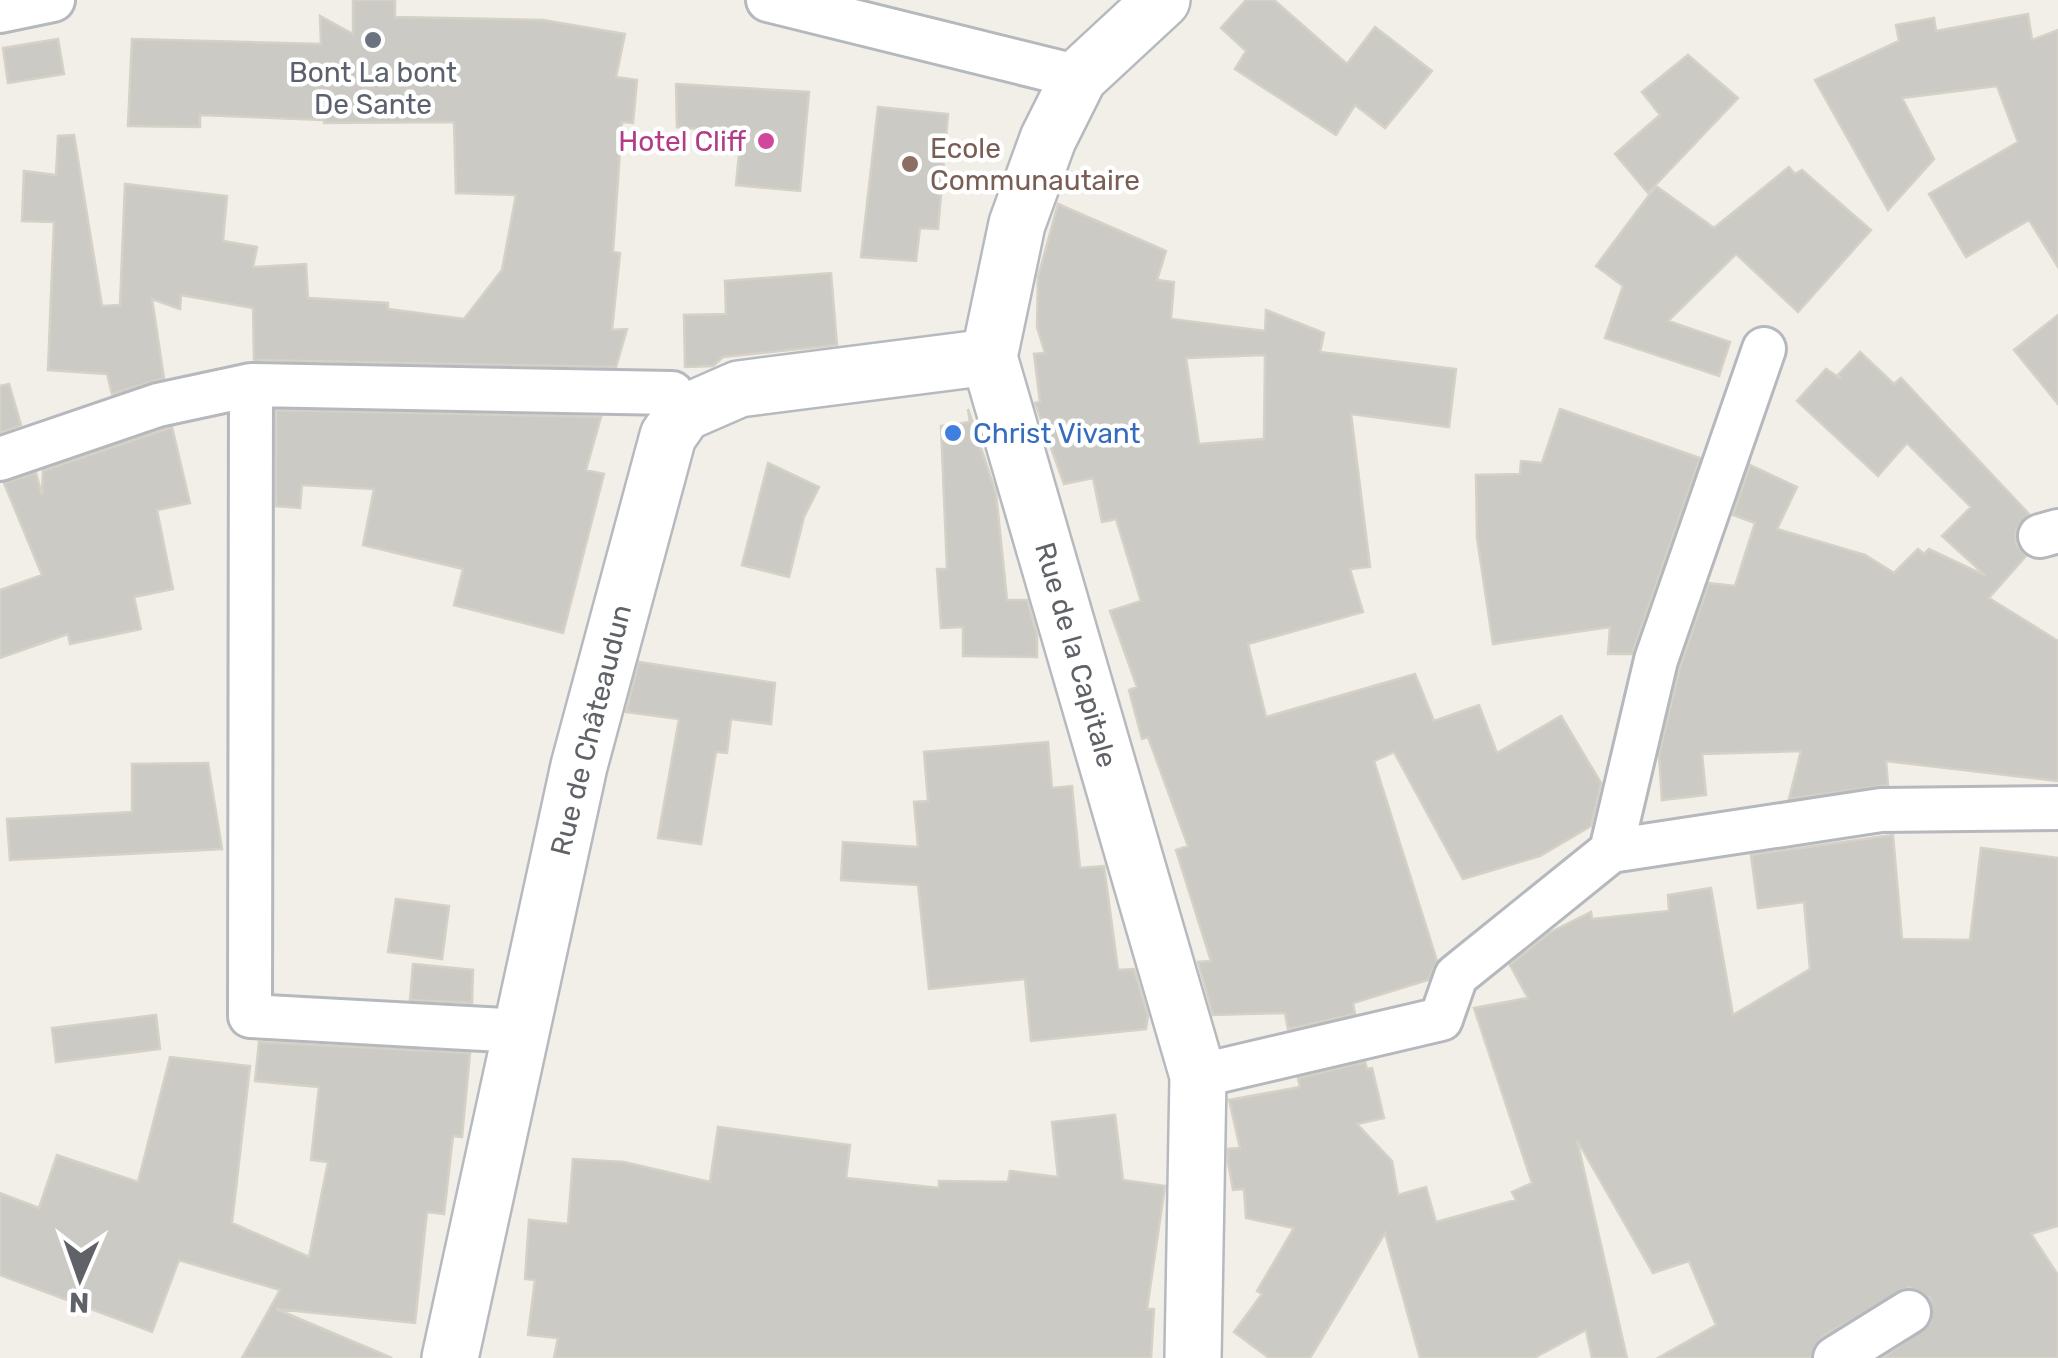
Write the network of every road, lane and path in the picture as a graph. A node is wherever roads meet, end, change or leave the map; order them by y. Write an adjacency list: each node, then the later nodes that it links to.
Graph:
1 (53, 0): 4 (street)
2 (768, 0): 5 (street)
3 (1162, 0): 5 (street, Rue de la Capitale)
4 (0, 11)
5 (1078, 77): 7 (street, Rue de la Capitale)
6 (1764, 350): 12 (street)
7 (989, 357): 9 (street); 14 (street, Rue de la Capitale)
8 (251, 385): 9 (street); 10 (street); 13 (street)
9 (684, 413): 13 (street, Rue de Châteaudun)
10 (0, 458)
11 (2058, 808): 12 (street)
12 (1610, 851): 14 (street)
13 (521, 1031): 16 (street, Rue de Châteaudun)
14 (1198, 1076): 17 (street, Rue de la Capitale)
15 (1909, 1312): 18 (street)
16 (450, 1358)
17 (1193, 1358)
18 (1834, 1358)

